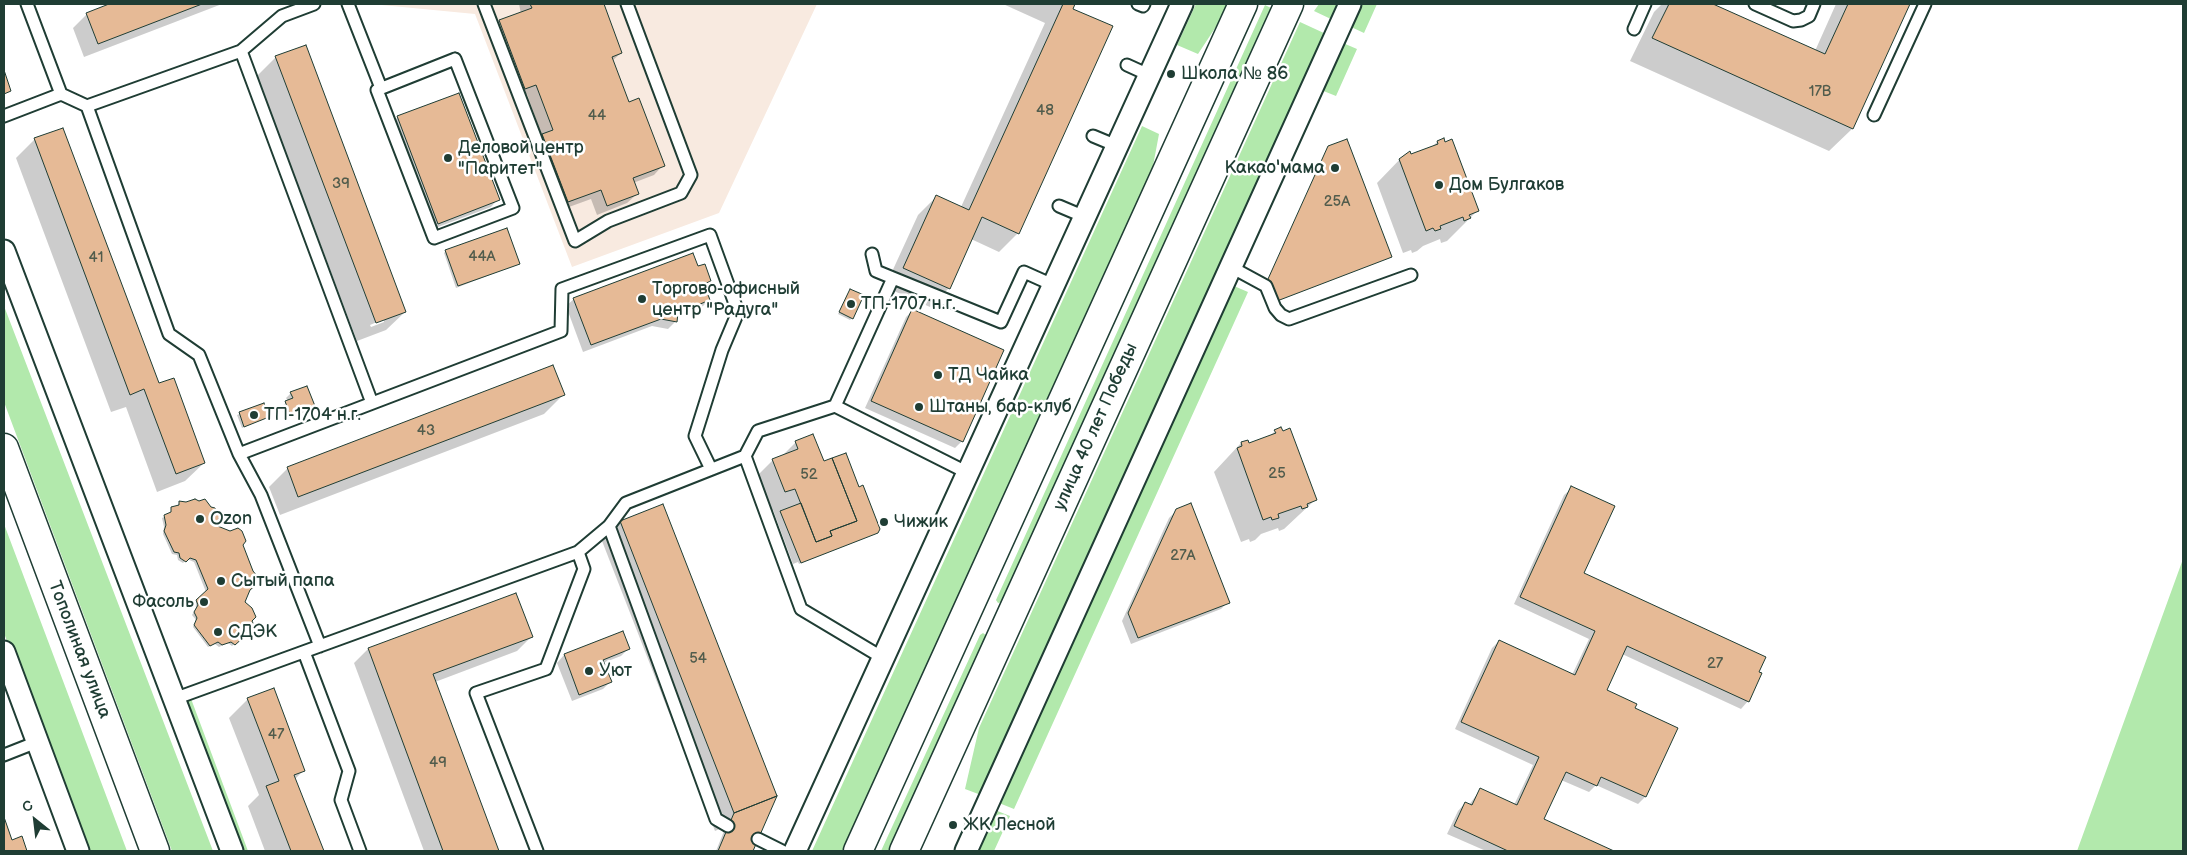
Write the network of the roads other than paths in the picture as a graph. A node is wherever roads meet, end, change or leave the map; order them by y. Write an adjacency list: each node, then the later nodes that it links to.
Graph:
1 (27, 4): 21 (lane)
2 (314, 4): 17 (lane)
3 (348, 4): 20 (lane)
4 (484, 4): 5 (lane)
5 (627, 4)
6 (1138, 4): 7 (lane)
7 (1144, 4)
8 (1182, 4): 19 (street)
9 (1242, 4): 44 (main road)
10 (1289, 4): 45 (main road, улица 40 лет Победы)
11 (1350, 4): 31 (street)
12 (1645, 4): 16 (lane)
13 (1755, 4): 14 (lane)
14 (1814, 4)
15 (1925, 4): 23 (lane)
16 (1634, 28)
17 (241, 51): 22 (lane); 35 (lane)
18 (1127, 65): 19 (lane)
19 (1149, 75): 26 (street)
20 (381, 88): 20 (lane)
21 (61, 94): 22 (lane); 24 (lane)
22 (87, 106): 38 (lane)
23 (1874, 115)
24 (4, 116)
25 (1093, 136): 26 (lane)
26 (1117, 146): 28 (street)
27 (1060, 206): 28 (lane)
28 (1085, 217): 34 (street)
29 (4, 251): 50 (street)
30 (872, 254): 33 (lane)
31 (1231, 268): 32 (lane); 64 (street)
32 (1411, 275)
33 (893, 278): 34 (lane); 36 (lane)
34 (1053, 285): 41 (street)
35 (372, 403): 38 (lane); 40 (lane)
36 (835, 406): 39 (lane); 41 (lane)
37 (4, 448): 56 (main road, Тополиная улица)
38 (238, 454): 46 (lane)
39 (745, 456): 40 (lane); 49 (lane)
40 (711, 469): 42 (lane)
41 (966, 472): 49 (street)
42 (609, 526): 43 (lane); 53 (lane)
43 (578, 552): 46 (lane); 59 (lane)
44 (971, 603): 45 (main road); 62 (main road)
45 (1008, 620): 63 (main road, улица 40 лет Победы)
46 (320, 646): 48 (lane)
47 (4, 652): 51 (street)
48 (304, 652): 50 (lane); 58 (lane)
49 (883, 658): 61 (street)
50 (174, 699): 57 (street)
51 (37, 742): 52 (lane); 55 (street)
52 (4, 756)
53 (728, 826)
54 (758, 839): 60 (lane)
55 (78, 851)
56 (155, 851)
57 (232, 851)
58 (360, 851)
59 (536, 851)
60 (782, 851)
61 (795, 851)
62 (858, 851)
63 (904, 851)
64 (966, 851)

